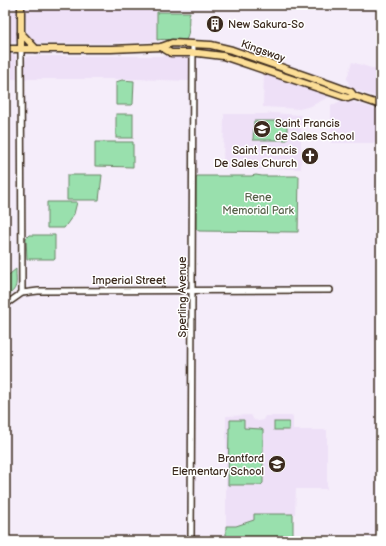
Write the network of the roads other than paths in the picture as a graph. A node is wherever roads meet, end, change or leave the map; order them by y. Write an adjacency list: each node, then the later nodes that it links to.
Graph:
1 (21, 5): 2 (main road)
2 (21, 33): 6 (main road); 7 (main road)
3 (193, 44): 4 (main road, Kingsway); 8 (street, Sperling Avenue); 9 (main road, Kingsway)
4 (161, 48): 7 (main road, Kingsway); 8 (main road, Kingsway)
5 (5, 49): 6 (main road, Kingsway)
6 (21, 49): 7 (main road, Kingsway); 13 (street)
7 (36, 49)
8 (193, 53): 9 (main road, Kingsway); 11 (street, Sperling Avenue)
9 (354, 96): 10 (main road, Kingsway)
10 (381, 105)
11 (192, 290): 12 (street, Imperial Street); 13 (street, Imperial Street); 15 (street, Sperling Avenue)
12 (330, 290)
13 (22, 293): 14 (street, Imperial Street)
14 (5, 305)
15 (191, 541)

